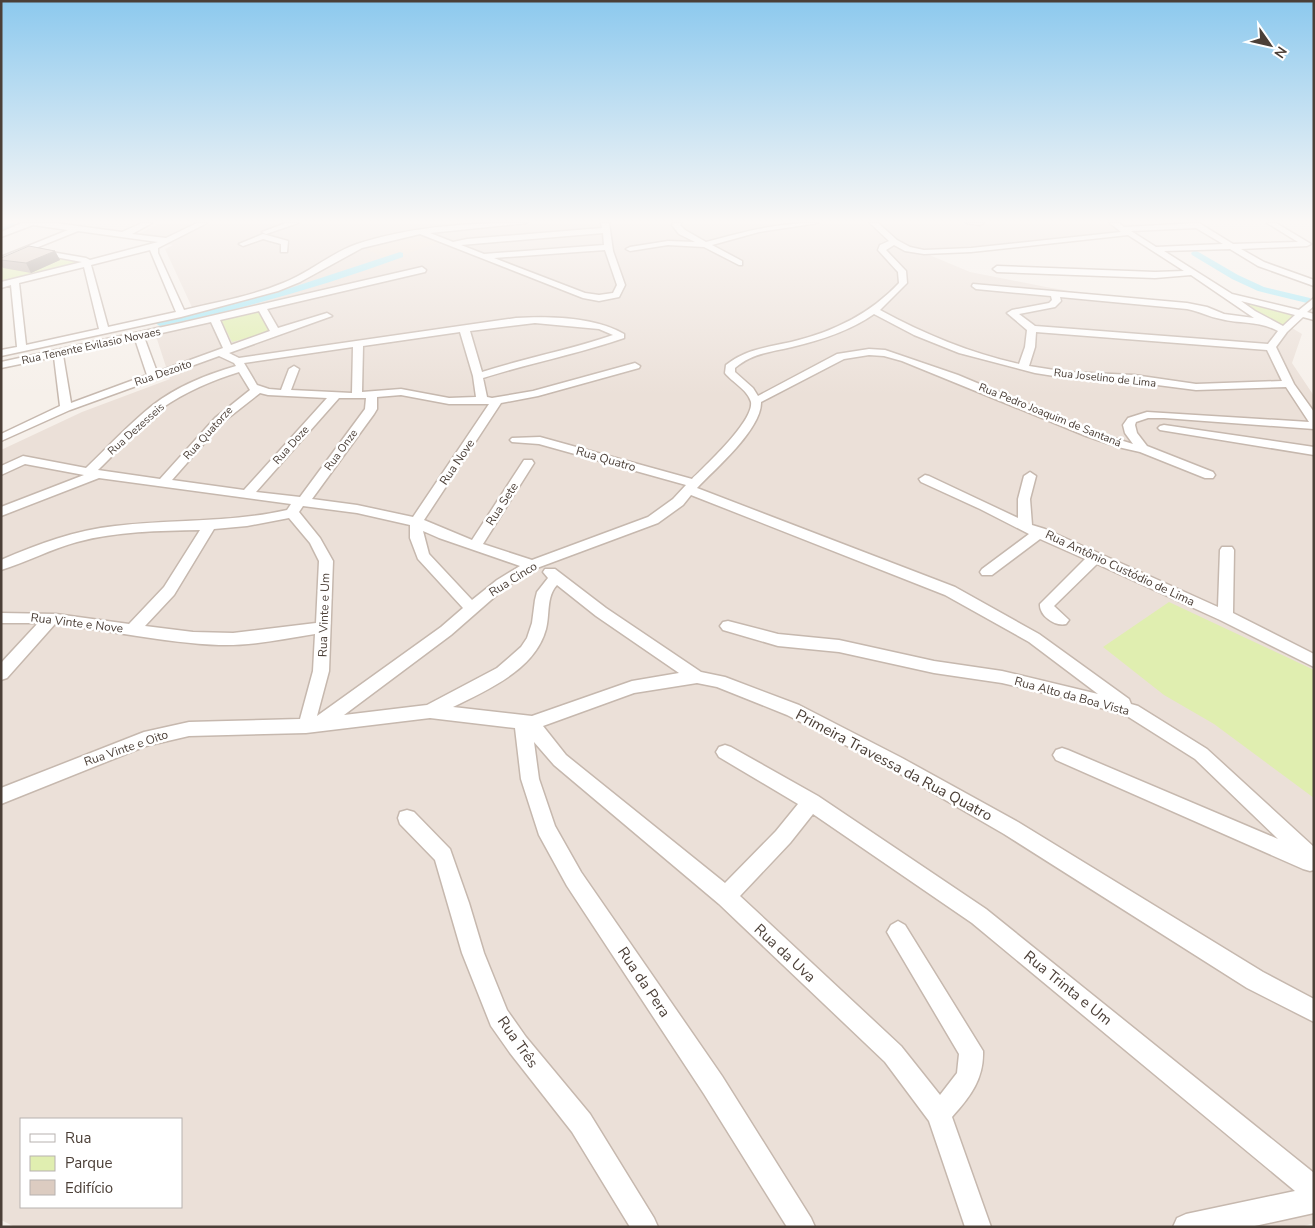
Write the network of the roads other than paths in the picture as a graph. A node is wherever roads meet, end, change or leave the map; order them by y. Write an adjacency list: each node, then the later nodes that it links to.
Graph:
1 (22, 280): 10 (street)
2 (91, 280): 27 (street)
3 (166, 280): 18 (street)
4 (298, 280): 18 (street)
5 (377, 280): 16 (street, Rua Tenente Evilasio Novaes)
6 (545, 280): 7 (street)
7 (619, 280)
8 (903, 280): 17 (street)
9 (1204, 280): 14 (street)
10 (15, 282): 11 (street); 32 (street)
11 (1, 285)
12 (976, 286): 13 (street)
13 (1056, 294): 23 (street); 25 (street)
14 (1227, 294): 19 (street); 23 (street)
15 (1314, 301): 19 (street)
16 (262, 307): 22 (street, Rua Tenente Evilasio Novaes); 28 (street)
17 (873, 310): 39 (street, Rua Joselino de Lima); 50 (street)
18 (181, 314): 27 (street)
19 (1302, 314): 21 (street); 26 (street)
20 (327, 316): 28 (street, Rua Dezoito)
21 (1314, 317)
22 (214, 318): 29 (street, Rua Tenente Evilasio Novaes); 33 (street)
23 (1268, 322): 26 (street)
24 (464, 328): 30 (street, Rua Dezesseis); 42 (street); 42 (street, Rua Dezesseis)
25 (1032, 330): 31 (street); 39 (street)
26 (1284, 330): 31 (street)
27 (104, 331): 32 (street)
28 (275, 332): 33 (street, Rua Dezoito)
29 (138, 335): 35 (street, Rua Tenente Evilasio Novaes); 41 (street)
30 (358, 344): 37 (street, Rua Dezesseis); 48 (street)
31 (1271, 347): 43 (street)
32 (22, 349): 34 (street)
33 (225, 351): 37 (street); 41 (street, Rua Dezoito)
34 (1, 353)
35 (58, 353): 36 (street, Rua Tenente Evilasio Novaes); 51 (street)
36 (1, 365)
37 (240, 365): 44 (street); 61 (street, Rua Dezesseis)
38 (634, 366): 49 (street)
39 (1023, 367): 43 (street, Rua Joselino de Lima)
40 (294, 369): 45 (street)
41 (153, 376): 51 (street, Rua Dezoito)
42 (478, 376): 49 (street)
43 (1289, 384): 52 (street)
44 (258, 389): 45 (street); 65 (street, Rua Quatorze)
45 (285, 393): 47 (street)
46 (372, 394): 48 (street); 49 (street); 68 (street, Rua Onze)
47 (335, 396): 48 (street); 67 (street, Rua Doze)
48 (357, 396)
49 (490, 401): 70 (street, Rua Nove)
50 (756, 401): 57 (street, Rua Pedro Joaquim de Santaná); 66 (street, Rua Cinco)
51 (66, 408): 55 (street, Rua Dezoito)
52 (1314, 421)
53 (1314, 426): 57 (street, Rua Pedro Joaquim de Santaná)
54 (1164, 428): 58 (street)
55 (1, 438)
56 (516, 440): 66 (street, Rua Quatro)
57 (1143, 449): 62 (street)
58 (1314, 451)
59 (528, 463): 74 (street, Rua Sete)
60 (1, 471): 61 (street)
61 (94, 473): 65 (street); 69 (street)
62 (1209, 475)
63 (1030, 476): 72 (street)
64 (925, 479): 72 (street, Rua Antônio Custódio de Lima)
65 (163, 482): 67 (street)
66 (693, 487): 77 (street, Rua Cinco); 93 (street, Rua Quatro)
67 (248, 494): 68 (street)
68 (298, 506): 70 (street); 71 (street); 87 (street, Rua Vinte e Um)
69 (1, 512)
70 (416, 522): 74 (street); 81 (street)
71 (208, 527): 78 (street); 88 (street)
72 (1026, 527): 73 (street, Rua Antônio Custódio de Lima)
73 (1040, 532): 76 (street, Rua Antônio Custódio de Lima); 79 (street)
74 (475, 546): 77 (street)
75 (1227, 550): 82 (street)
76 (1095, 558): 82 (street, Rua Antônio Custódio de Lima); 85 (street)
77 (536, 564): 80 (street); 81 (street, Rua Cinco)
78 (1, 565)
79 (986, 572)
80 (557, 577): 91 (street); 92 (street)
81 (471, 608): 95 (street, Rua Cinco)
82 (1225, 616): 89 (street, Rua Antônio Custódio de Lima)
83 (1, 618): 84 (street, Rua Vinte e Nove)
84 (51, 619): 88 (street, Rua Vinte e Nove); 90 (street)
85 (1061, 620)
86 (728, 626): 93 (street, Rua Alto da Boa Vista)
87 (322, 627): 88 (street, Rua Vinte e Nove); 95 (street, Rua Vinte e Um)
88 (132, 630)
89 (1314, 661)
90 (1, 674)
91 (697, 677): 94 (street, Primeira Travessa da Rua Quatro); 104 (street, Primeira Travessa da Rua Quatro)
92 (430, 711): 94 (street, Primeira Travessa da Rua Quatro); 95 (street, Primeira Travessa da Rua Quatro)
93 (1132, 711): 101 (street, Rua Alto da Boa Vista)
94 (527, 723): 102 (street, Rua da Uva); 108 (street, Rua da Pera)
95 (311, 726): 98 (street, Rua Vinte e Oito)
96 (724, 752): 99 (street, Rua Trinta e Um)
97 (1062, 755): 101 (street)
98 (1, 796)
99 (811, 802): 102 (street); 106 (street, Rua Trinta e Um)
100 (407, 818): 107 (street, Rua Três)
101 (1314, 862)
102 (726, 897): 105 (street, Rua da Uva)
103 (898, 932): 105 (street)
104 (1314, 1011)
105 (939, 1114): 109 (street, Rua da Uva)
106 (1311, 1201): 110 (street)
107 (645, 1227)
108 (802, 1227)
109 (978, 1227)
110 (1186, 1227)

